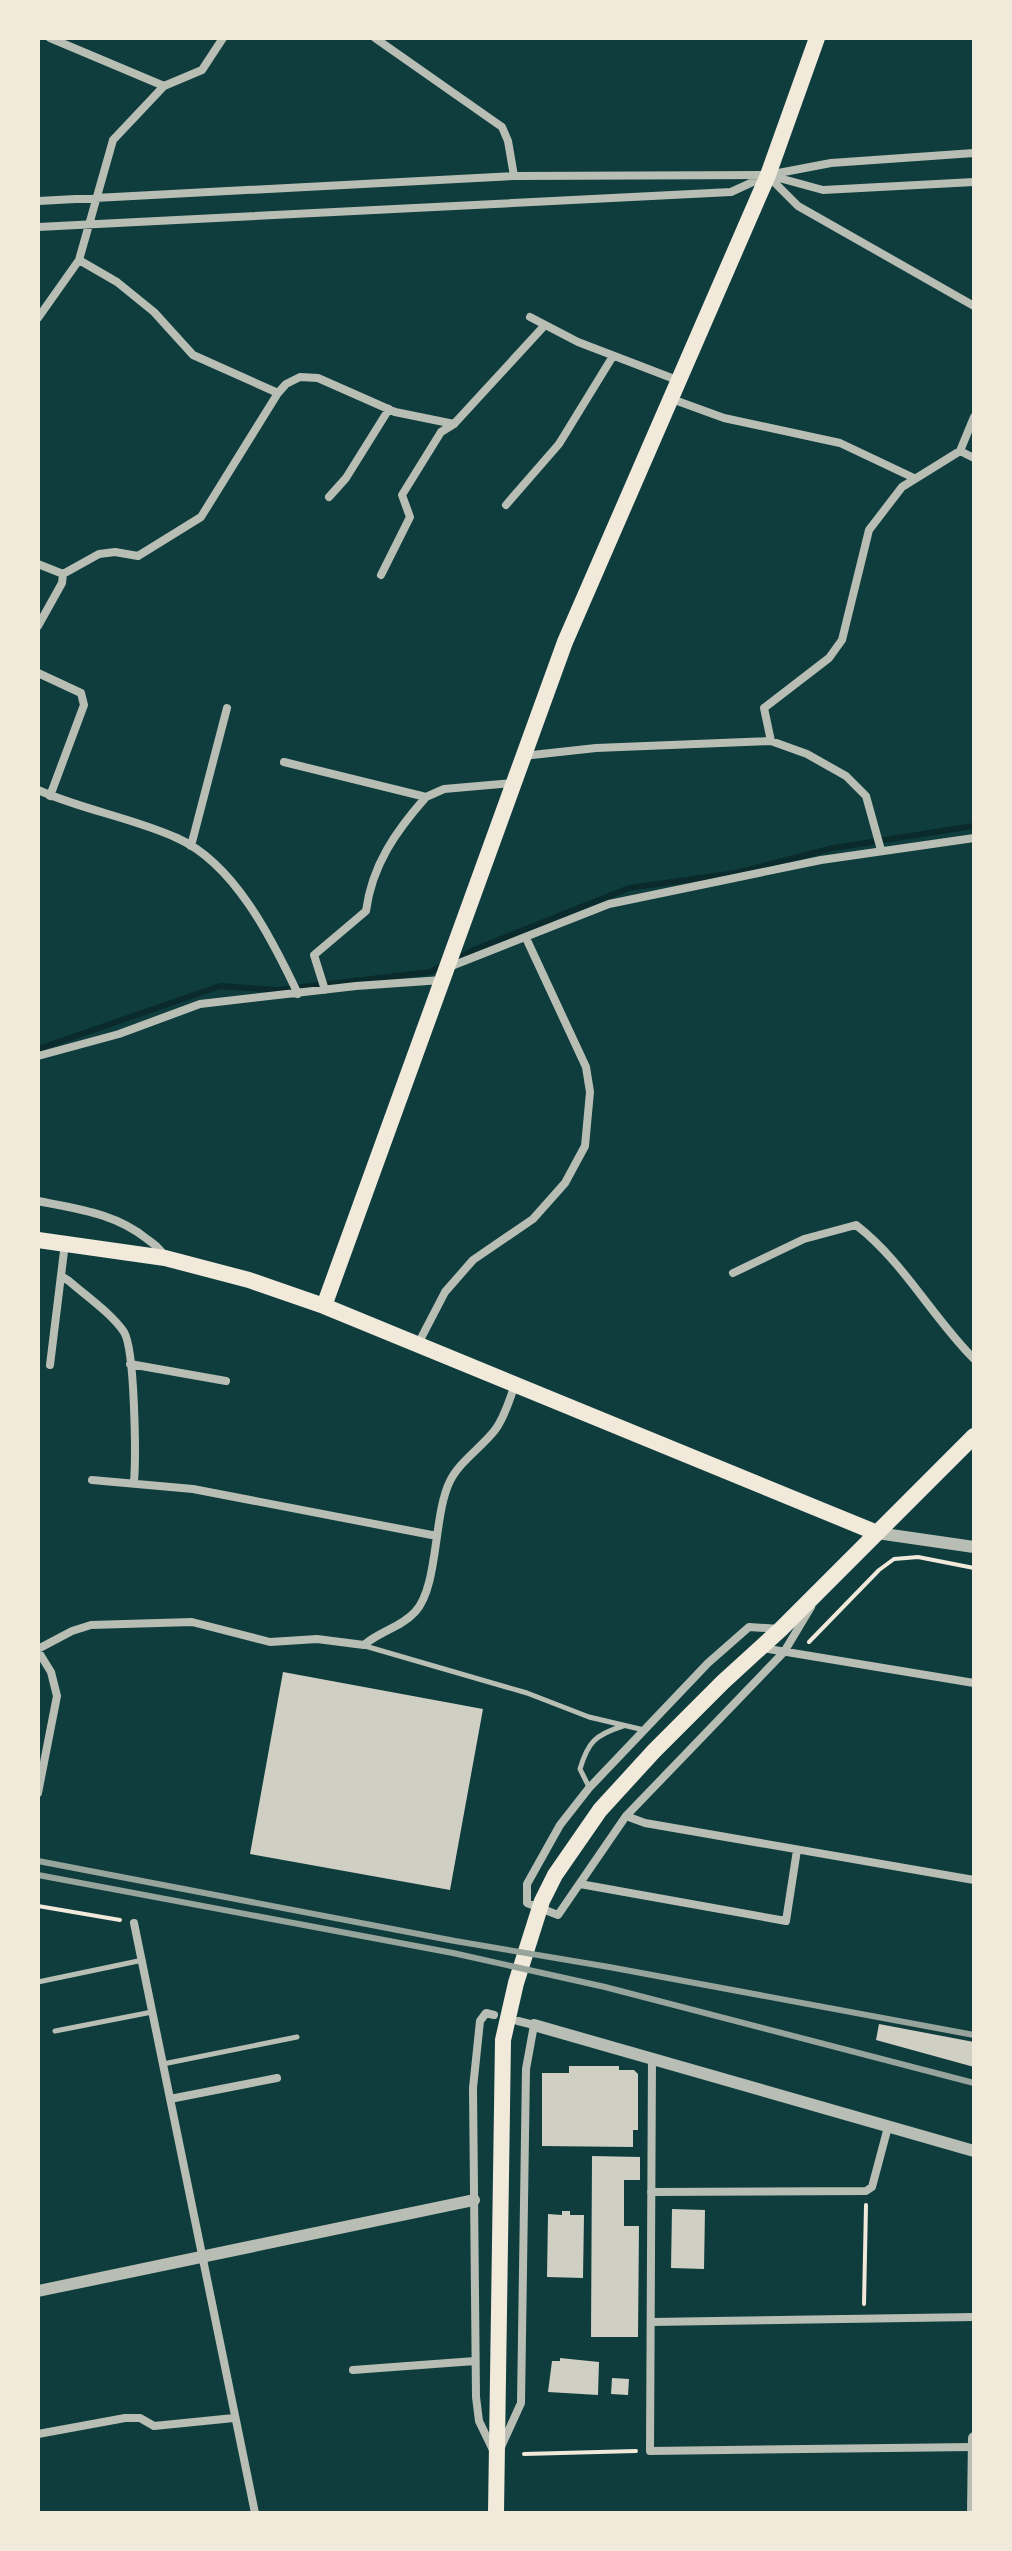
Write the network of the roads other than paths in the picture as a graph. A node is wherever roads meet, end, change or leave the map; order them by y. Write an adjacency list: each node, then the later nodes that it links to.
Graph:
1 (50, 38): 5 (street)
2 (223, 38): 5 (street)
3 (375, 38): 8 (street)
4 (817, 38): 7 (main road)
5 (164, 86): 10 (street)
6 (974, 153): 7 (street)
7 (768, 175): 8 (street); 9 (street); 12 (street); 15 (street); 20 (main road)
8 (514, 176): 10 (street)
9 (974, 182)
10 (96, 198): 11 (street); 12 (street)
11 (38, 201)
12 (89, 225): 13 (street); 14 (street)
13 (38, 227)
14 (79, 260): 17 (street); 21 (street)
15 (974, 306)
16 (530, 317): 18 (street)
17 (38, 318)
18 (545, 325): 19 (street); 25 (street)
19 (613, 356): 20 (street); 30 (street)
20 (677, 380): 22 (main road)
21 (278, 393): 23 (street); 32 (street)
22 (669, 398): 28 (street); 38 (main road)
23 (389, 409): 25 (street); 29 (street)
24 (974, 417): 26 (street)
25 (454, 424): 33 (street)
26 (960, 451): 27 (street); 28 (street)
27 (974, 458)
28 (914, 478): 37 (street)
29 (329, 497)
30 (506, 505)
31 (38, 564): 32 (street)
32 (63, 574): 34 (street)
33 (381, 575)
34 (38, 626)
35 (38, 673): 42 (street)
36 (227, 708): 45 (street)
37 (771, 741): 38 (street); 46 (street)
38 (522, 756): 40 (main road)
39 (284, 762): 43 (street)
40 (513, 783): 43 (street); 48 (main road)
41 (38, 790): 42 (street)
42 (50, 796): 45 (street)
43 (426, 797): 49 (street)
44 (974, 838): 46 (street)
45 (191, 846): 50 (street)
46 (881, 850): 47 (street)
47 (526, 938): 48 (street); 59 (street)
48 (444, 974): 49 (street); 58 (main road)
49 (325, 990): 50 (street)
50 (298, 994): 51 (street)
51 (38, 1056)
52 (38, 1201): 55 (street)
53 (38, 1240): 54 (main road)
54 (65, 1243): 55 (main road); 57 (street)
55 (165, 1258): 58 (main road)
56 (733, 1273): 60 (street)
57 (61, 1276): 61 (street); 62 (street)
58 (324, 1306): 59 (main road)
59 (418, 1344): 64 (main road)
60 (974, 1359)
61 (130, 1364): 63 (street); 67 (street)
62 (50, 1365)
63 (226, 1381)
64 (515, 1385): 68 (main road); 69 (street)
65 (974, 1436): 68 (main road)
66 (92, 1480): 67 (street)
67 (134, 1482): 69 (street)
68 (877, 1533): 70 (street); 71 (main road)
69 (437, 1536): 73 (street)
70 (974, 1547)
71 (820, 1590): 72 (main road); 76 (street)
72 (781, 1629): 74 (main road); 79 (street)
73 (364, 1645): 75 (street); 78 (lane)
74 (761, 1648): 76 (street); 112 (main road)
75 (38, 1650): 81 (street)
76 (784, 1652): 77 (street); 82 (street)
77 (974, 1683)
78 (624, 1726): 79 (lane); 80 (lane)
79 (644, 1730): 80 (street)
80 (589, 1788): 85 (street)
81 (38, 1793)
82 (626, 1816): 83 (street); 85 (street)
83 (797, 1850): 84 (street); 85 (street)
84 (974, 1880)
85 (580, 1884)
86 (134, 1923): 87 (street)
87 (143, 1960): 88 (lane); 89 (street)
88 (38, 1982)
89 (153, 2012): 93 (lane); 96 (street)
90 (494, 2015): 102 (street)
91 (518, 2021): 92 (street)
92 (534, 2025): 95 (street); 112 (street)
93 (55, 2031)
94 (297, 2037): 96 (lane)
95 (652, 2059): 99 (street); 101 (street)
96 (163, 2064): 98 (street)
97 (277, 2078): 98 (street)
98 (170, 2099): 103 (street)
99 (888, 2127): 100 (street); 101 (street)
100 (974, 2151)
101 (651, 2192): 106 (street)
102 (474, 2200): 103 (street); 107 (street)
103 (203, 2258): 104 (street); 109 (street)
104 (38, 2291)
105 (974, 2317): 106 (street)
106 (651, 2322): 111 (street)
107 (475, 2361): 108 (street); 112 (street)
108 (353, 2370)
109 (234, 2418): 110 (street); 113 (street)
110 (38, 2434)
111 (973, 2444): 115 (street)
112 (497, 2457): 114 (main road)
113 (255, 2513)
114 (496, 2513)
115 (973, 2513)

